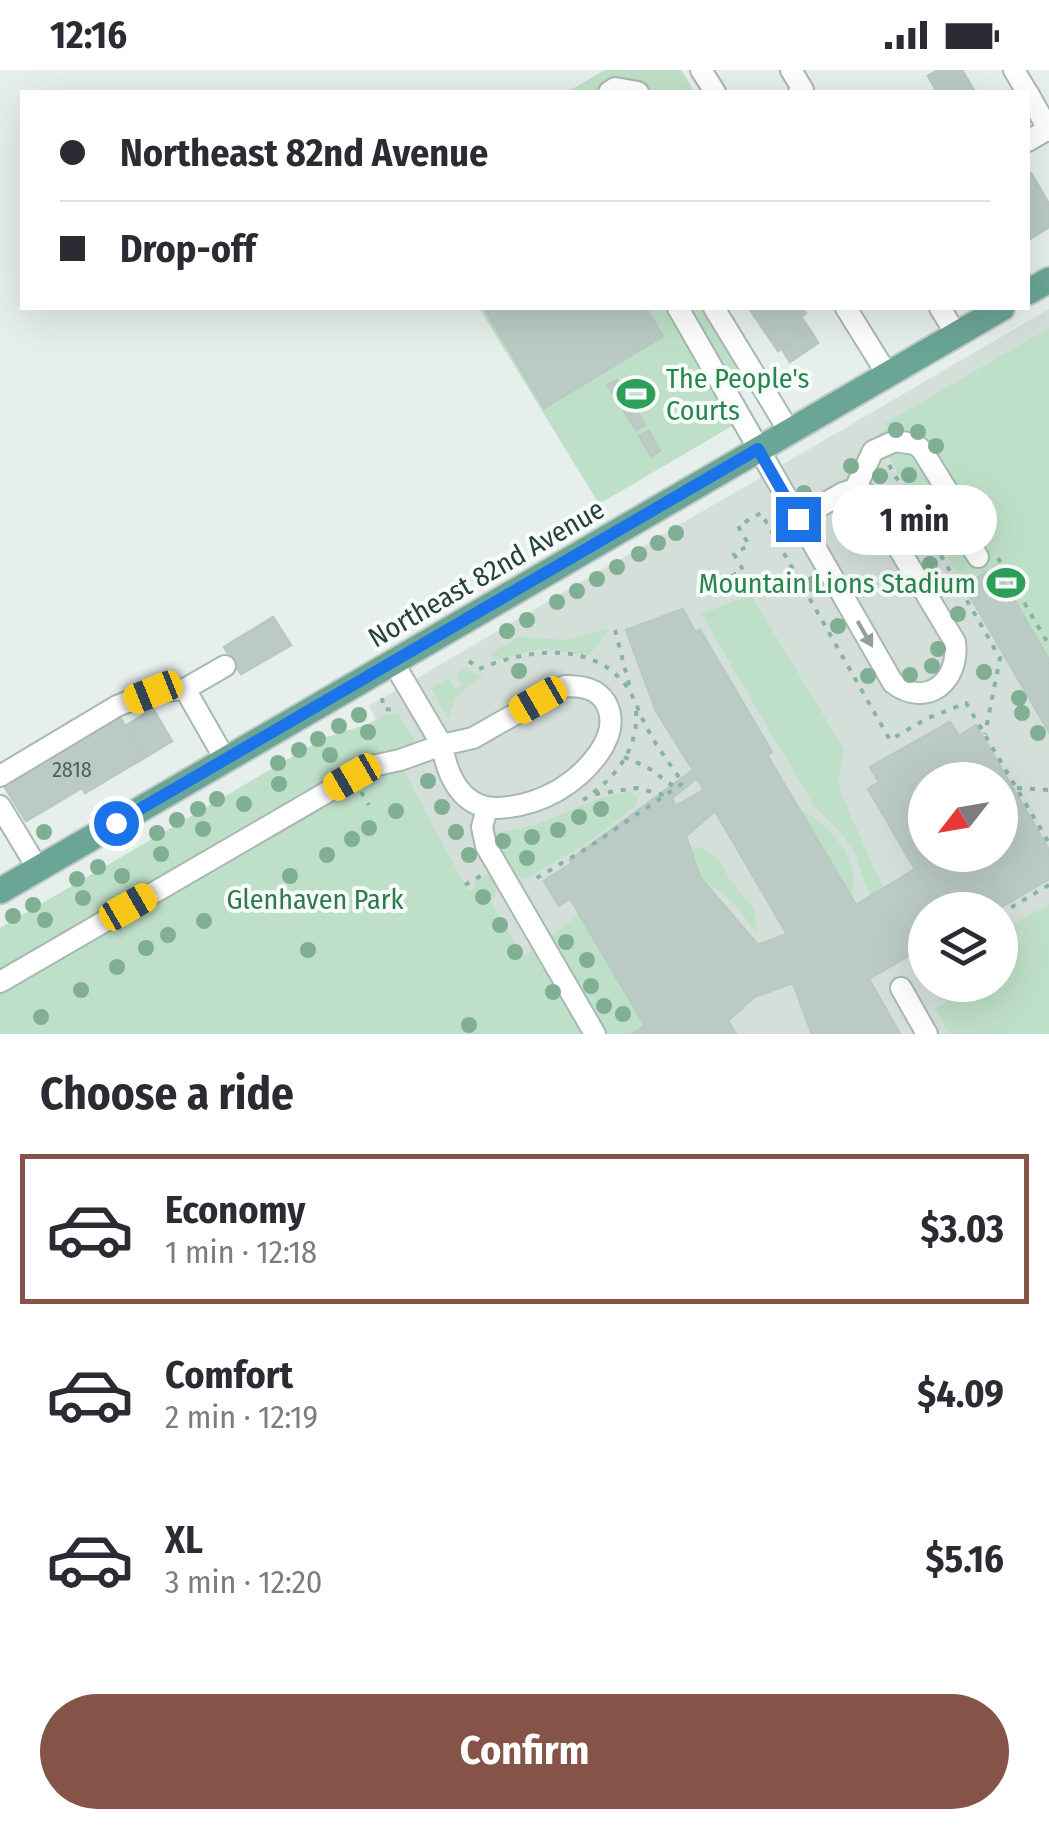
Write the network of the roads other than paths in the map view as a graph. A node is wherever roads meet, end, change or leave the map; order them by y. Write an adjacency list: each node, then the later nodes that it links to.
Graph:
1 (1014, 70): 2 (street)
2 (1034, 94): 3 (street)
3 (1048, 130)
4 (679, 310): 12 (street)
5 (715, 310): 11 (street)
6 (847, 310): 10 (street)
7 (941, 310): 9 (street)
8 (998, 310): 9 (main road, Northeast 82nd Avenue)
9 (956, 334): 10 (main road, Northeast 82nd Avenue)
10 (886, 374): 11 (main road, Northeast 82nd Avenue)
11 (789, 432): 12 (main road, Northeast 82nd Avenue)
12 (758, 449): 14 (street); 16 (main road, Northeast 82nd Avenue)
13 (855, 489): 14 (street); 14 (street, one-way to 13); 15 (street)
14 (798, 519)
15 (986, 554)
16 (394, 662): 19 (street); 20 (main road, Northeast 82nd Avenue)
17 (224, 666): 18 (street)
18 (184, 689): 20 (street); 21 (street)
19 (442, 745): 23 (street); 23 (street); 26 (street)
20 (225, 759): 24 (main road, Northeast 82nd Avenue)
21 (0, 776)
22 (0, 806): 24 (street)
23 (488, 808): 28 (street)
24 (38, 869): 25 (main road, Northeast 82nd Avenue)
25 (0, 891)
26 (0, 982)
27 (901, 988): 29 (street)
28 (595, 1034)
29 (928, 1034)

